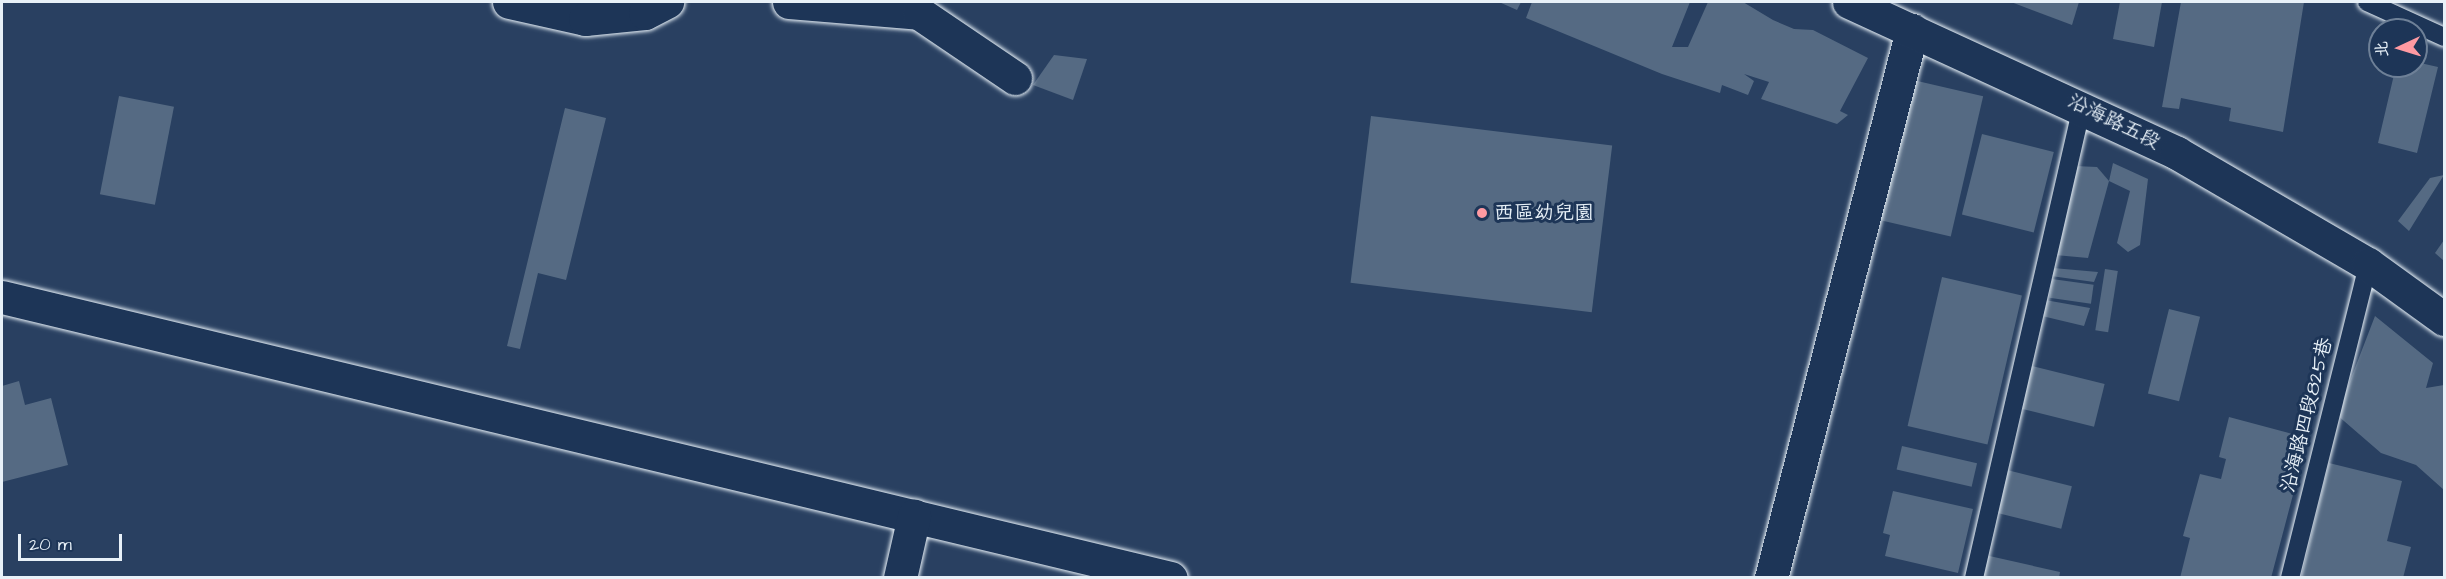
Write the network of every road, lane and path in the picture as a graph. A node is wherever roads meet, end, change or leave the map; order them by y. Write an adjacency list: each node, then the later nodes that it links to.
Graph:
1 (509, 2): 2 (street)
2 (667, 2)
3 (789, 2): 8 (street)
4 (1849, 2): 6 (street, 沿海路五段)
5 (2367, 2): 7 (lane)
6 (1912, 30): 9 (street, 沿海路五段); 17 (street)
7 (2445, 37)
8 (1015, 78)
9 (2082, 105): 10 (street, 沿海路五段); 18 (lane)
10 (2368, 264): 12 (street, 沿海路五段); 19 (lane, 沿海路四段825巷)
11 (2, 297): 13 (street)
12 (2445, 319)
13 (914, 516): 14 (street); 15 (street)
14 (1115, 571): 16 (street)
15 (900, 578)
16 (1171, 578)
17 (1771, 578)
18 (1974, 578)
19 (2290, 578)

